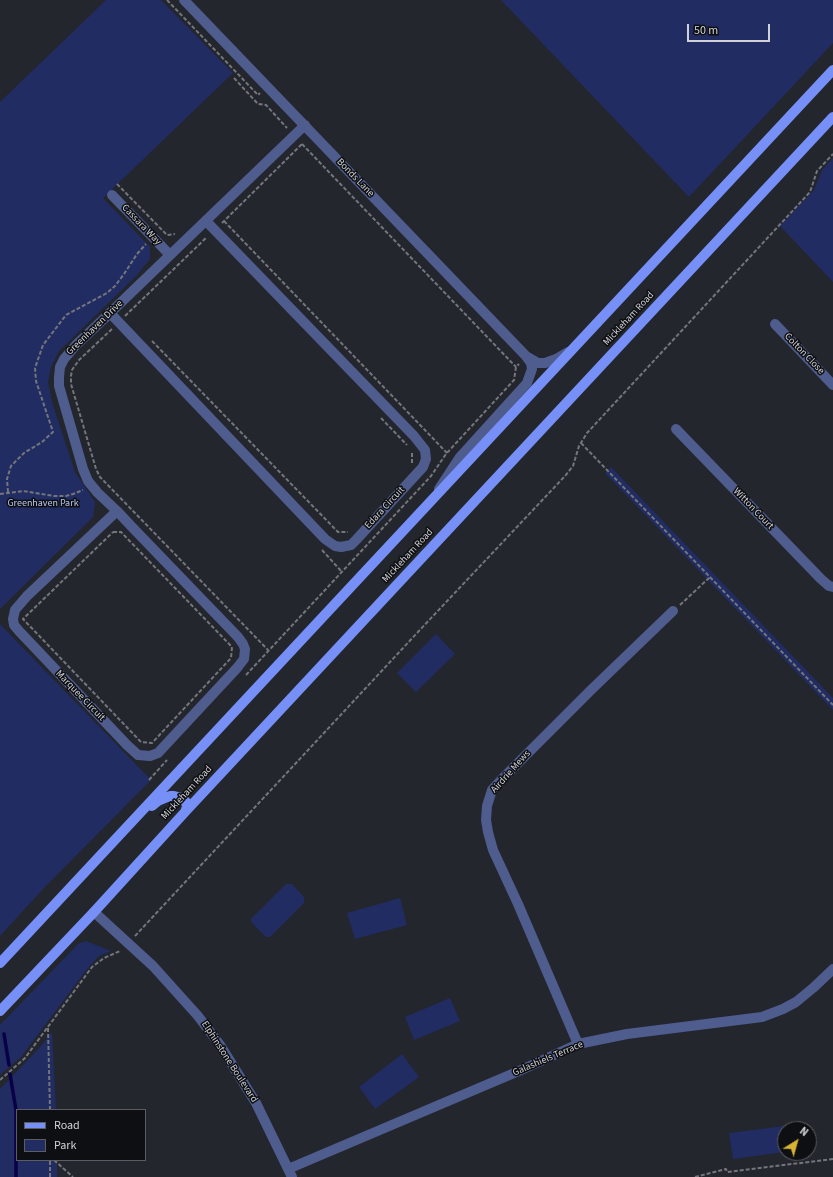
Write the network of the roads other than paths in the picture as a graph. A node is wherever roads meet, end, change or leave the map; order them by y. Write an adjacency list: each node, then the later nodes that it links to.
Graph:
1 (184, 0): 4 (street, Bonds Lane)
2 (833, 70): 10 (main road)
3 (833, 117): 19 (main road, Mickleham Road)
4 (305, 125): 6 (street, Greenhaven Drive); 11 (street, Bonds Lane)
5 (112, 195): 7 (street, Cassara Way)
6 (206, 221): 7 (street, Greenhaven Drive); 8 (street, Edara Circuit)
7 (170, 255): 8 (street, Greenhaven Drive)
8 (110, 314): 15 (street, Greenhaven Drive)
9 (774, 324): 12 (street, Colton Close)
10 (572, 348): 11 (street); 14 (main road)
11 (526, 356): 14 (street)
12 (833, 385)
13 (676, 429): 16 (street, Witton Court)
14 (433, 497): 20 (main road)
15 (117, 511): 18 (street, Greenhaven Drive); 18 (street, Marquee Circuit)
16 (833, 587)
17 (673, 611): 25 (street, Airdrie Mews)
18 (238, 637)
19 (185, 812): 20 (main road); 21 (main road, Mickleham Road)
20 (122, 832): 22 (main road)
21 (94, 912): 24 (main road, Mickleham Road); 26 (street, Elphinstone Boulevard)
22 (0, 963)
23 (833, 969): 25 (street, Galashiels Terrace)
24 (0, 1011)
25 (578, 1044): 26 (street, Galashiels Terrace)
26 (290, 1173)

